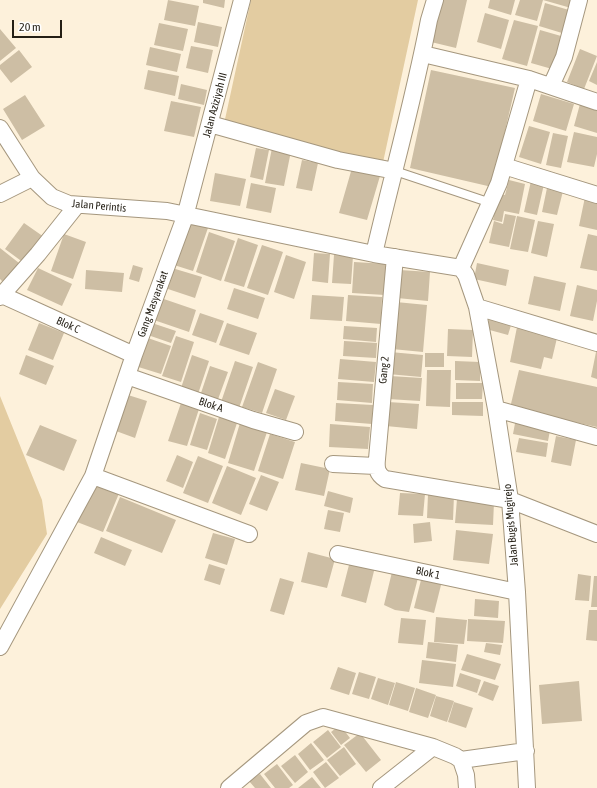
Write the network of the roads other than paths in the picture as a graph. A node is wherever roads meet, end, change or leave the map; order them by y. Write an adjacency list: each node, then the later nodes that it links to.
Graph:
1 (242, 0): 8 (street, Jalan Aziziyah III)
2 (435, 0): 4 (street)
3 (579, 0): 6 (street)
4 (423, 54): 5 (street); 11 (street)
5 (529, 79): 6 (street); 10 (street)
6 (551, 86): 7 (street)
7 (597, 102)
8 (210, 124): 11 (street); 17 (street, Jalan Aziziyah III)
9 (3, 137): 12 (street, Jalan Perintis)
10 (504, 166): 14 (street); 15 (street)
11 (395, 171): 15 (lane); 18 (street)
12 (32, 178): 13 (street); 16 (street, Jalan Perintis)
13 (0, 194)
14 (597, 195)
15 (491, 202): 20 (street)
16 (77, 205): 17 (street, Jalan Perintis); 21 (street)
17 (186, 212): 18 (street); 24 (street, Gang Masyarakat)
18 (374, 254): 19 (street)
19 (395, 257): 20 (street); 30 (street, Gang 2)
20 (461, 268): 22 (street, Jalan Bugis Mugirejo)
21 (1, 296): 24 (street, Blok C)
22 (477, 307): 23 (street); 26 (street, Jalan Bugis Mugirejo)
23 (597, 343)
24 (134, 355): 25 (street, Gang Masyarakat)
25 (127, 376): 27 (street, Blok A); 31 (street, Gang Masyarakat)
26 (496, 409): 28 (street); 32 (street, Jalan Bugis Mugirejo)
27 (295, 432)
28 (597, 437)
29 (333, 464): 30 (street)
30 (381, 472): 32 (street)
31 (93, 476): 33 (street); 37 (street, Gang Masyarakat)
32 (510, 500): 34 (street); 36 (street, Jalan Bugis Mugirejo)
33 (249, 534)
34 (597, 534)
35 (338, 554): 36 (street, Blok 1)
36 (517, 592): 39 (street, Jalan Bugis Mugirejo)
37 (0, 647)
38 (433, 747): 40 (street); 41 (street); 42 (street)
39 (526, 751): 40 (street); 44 (street, Jalan Bugis Mugirejo)
40 (461, 760): 43 (street)
41 (229, 788)
42 (381, 788)
43 (467, 788)
44 (528, 788)

